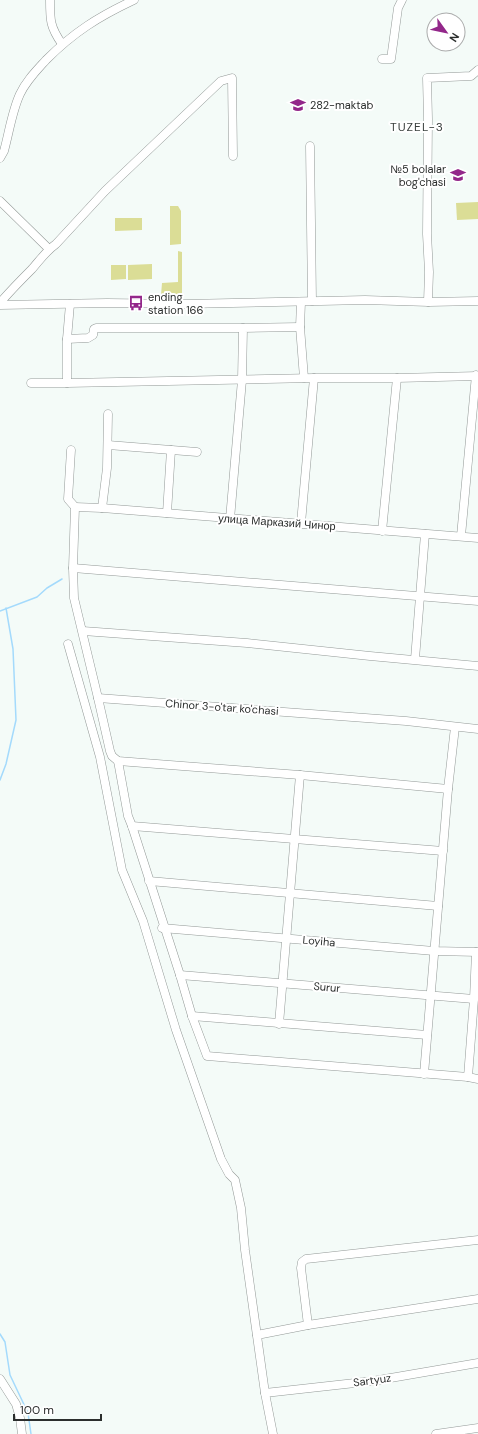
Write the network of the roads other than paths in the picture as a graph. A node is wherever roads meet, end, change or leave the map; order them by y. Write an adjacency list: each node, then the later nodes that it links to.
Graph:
1 (50, 0): 4 (street)
2 (134, 0): 4 (street)
3 (402, 0): 5 (street)
4 (62, 44): 9 (street)
5 (382, 59)
6 (478, 70): 15 (street)
7 (310, 146): 12 (street)
8 (233, 156): 11 (street)
9 (0, 158)
10 (0, 202): 11 (street)
11 (49, 249): 16 (street)
12 (312, 301): 14 (street); 15 (street)
13 (478, 301): 15 (street)
14 (301, 302): 17 (street); 18 (street)
15 (428, 302)
16 (0, 304): 17 (street)
17 (70, 304): 20 (street)
18 (300, 327): 19 (street); 22 (street)
19 (243, 328): 20 (street); 25 (street)
20 (67, 339): 27 (street)
21 (477, 375): 24 (street); 40 (street)
22 (304, 378): 23 (street); 25 (street)
23 (314, 378): 24 (street); 37 (street)
24 (397, 378): 38 (street)
25 (242, 380): 27 (street); 36 (street)
26 (31, 382): 27 (street)
27 (65, 383)
28 (108, 414): 29 (street)
29 (108, 445): 31 (street); 34 (street)
30 (71, 450): 33 (street)
31 (171, 450): 32 (street); 35 (street)
32 (197, 452)
33 (75, 507): 34 (street, улица Марказий Чинор); 42 (street)
34 (102, 508): 35 (street, улица Марказий Чинор)
35 (167, 513): 36 (street, улица Марказий Чинор)
36 (230, 519): 37 (street, улица Марказий Чинор)
37 (301, 523): 38 (street, улица Марказий Чинор)
38 (382, 531): 39 (street, улица Марказий Чинор)
39 (424, 534): 40 (street, улица Марказий Чинор); 43 (street)
40 (461, 536): 41 (street, улица Марказий Чинор)
41 (478, 538)
42 (73, 568): 43 (street); 45 (street)
43 (421, 596): 44 (street); 47 (street)
44 (478, 601)
45 (83, 630): 47 (street); 49 (street)
46 (68, 644): 50 (street)
47 (415, 659): 48 (street)
48 (478, 666)
49 (96, 687): 50 (street); 51 (street)
50 (81, 689): 80 (street)
51 (98, 698): 52 (street, Chinor 3-o'tar ko'chasi); 54 (street)
52 (455, 727): 53 (street, Chinor 3-o'tar ko'chasi); 56 (street)
53 (478, 730)
54 (118, 761): 55 (street); 57 (street)
55 (300, 775): 56 (street); 58 (street)
56 (448, 789): 59 (street)
57 (132, 826): 58 (street); 60 (street)
58 (295, 839): 59 (street); 61 (street)
59 (443, 851): 62 (street)
60 (149, 881): 61 (street); 63 (street)
61 (290, 894): 62 (street); 64 (street)
62 (438, 906): 65 (street)
63 (162, 928): 64 (street, Loyiha); 67 (street)
64 (286, 938): 65 (street, Loyiha); 68 (street)
65 (434, 951): 66 (street, Loyiha); 69 (street)
66 (477, 952): 70 (street)
67 (180, 975): 68 (street, Surur); 71 (street)
68 (283, 983): 69 (street, Surur); 72 (street)
69 (430, 996): 70 (street, Surur); 73 (street)
70 (474, 999): 75 (street)
71 (192, 1016): 72 (street); 74 (street)
72 (279, 1024): 73 (street)
73 (428, 1035): 74 (street)
74 (424, 1074): 75 (street)
75 (468, 1077): 76 (street)
76 (478, 1079)
77 (478, 1240): 79 (street)
78 (478, 1299): 79 (street)
79 (308, 1324): 80 (street)
80 (257, 1335): 83 (street)
81 (478, 1363): 83 (street, Sartyuz)
82 (0, 1379): 85 (street)
83 (265, 1392): 86 (street)
84 (478, 1428): 87 (street)
85 (22, 1434)
86 (273, 1434)
87 (436, 1434)

